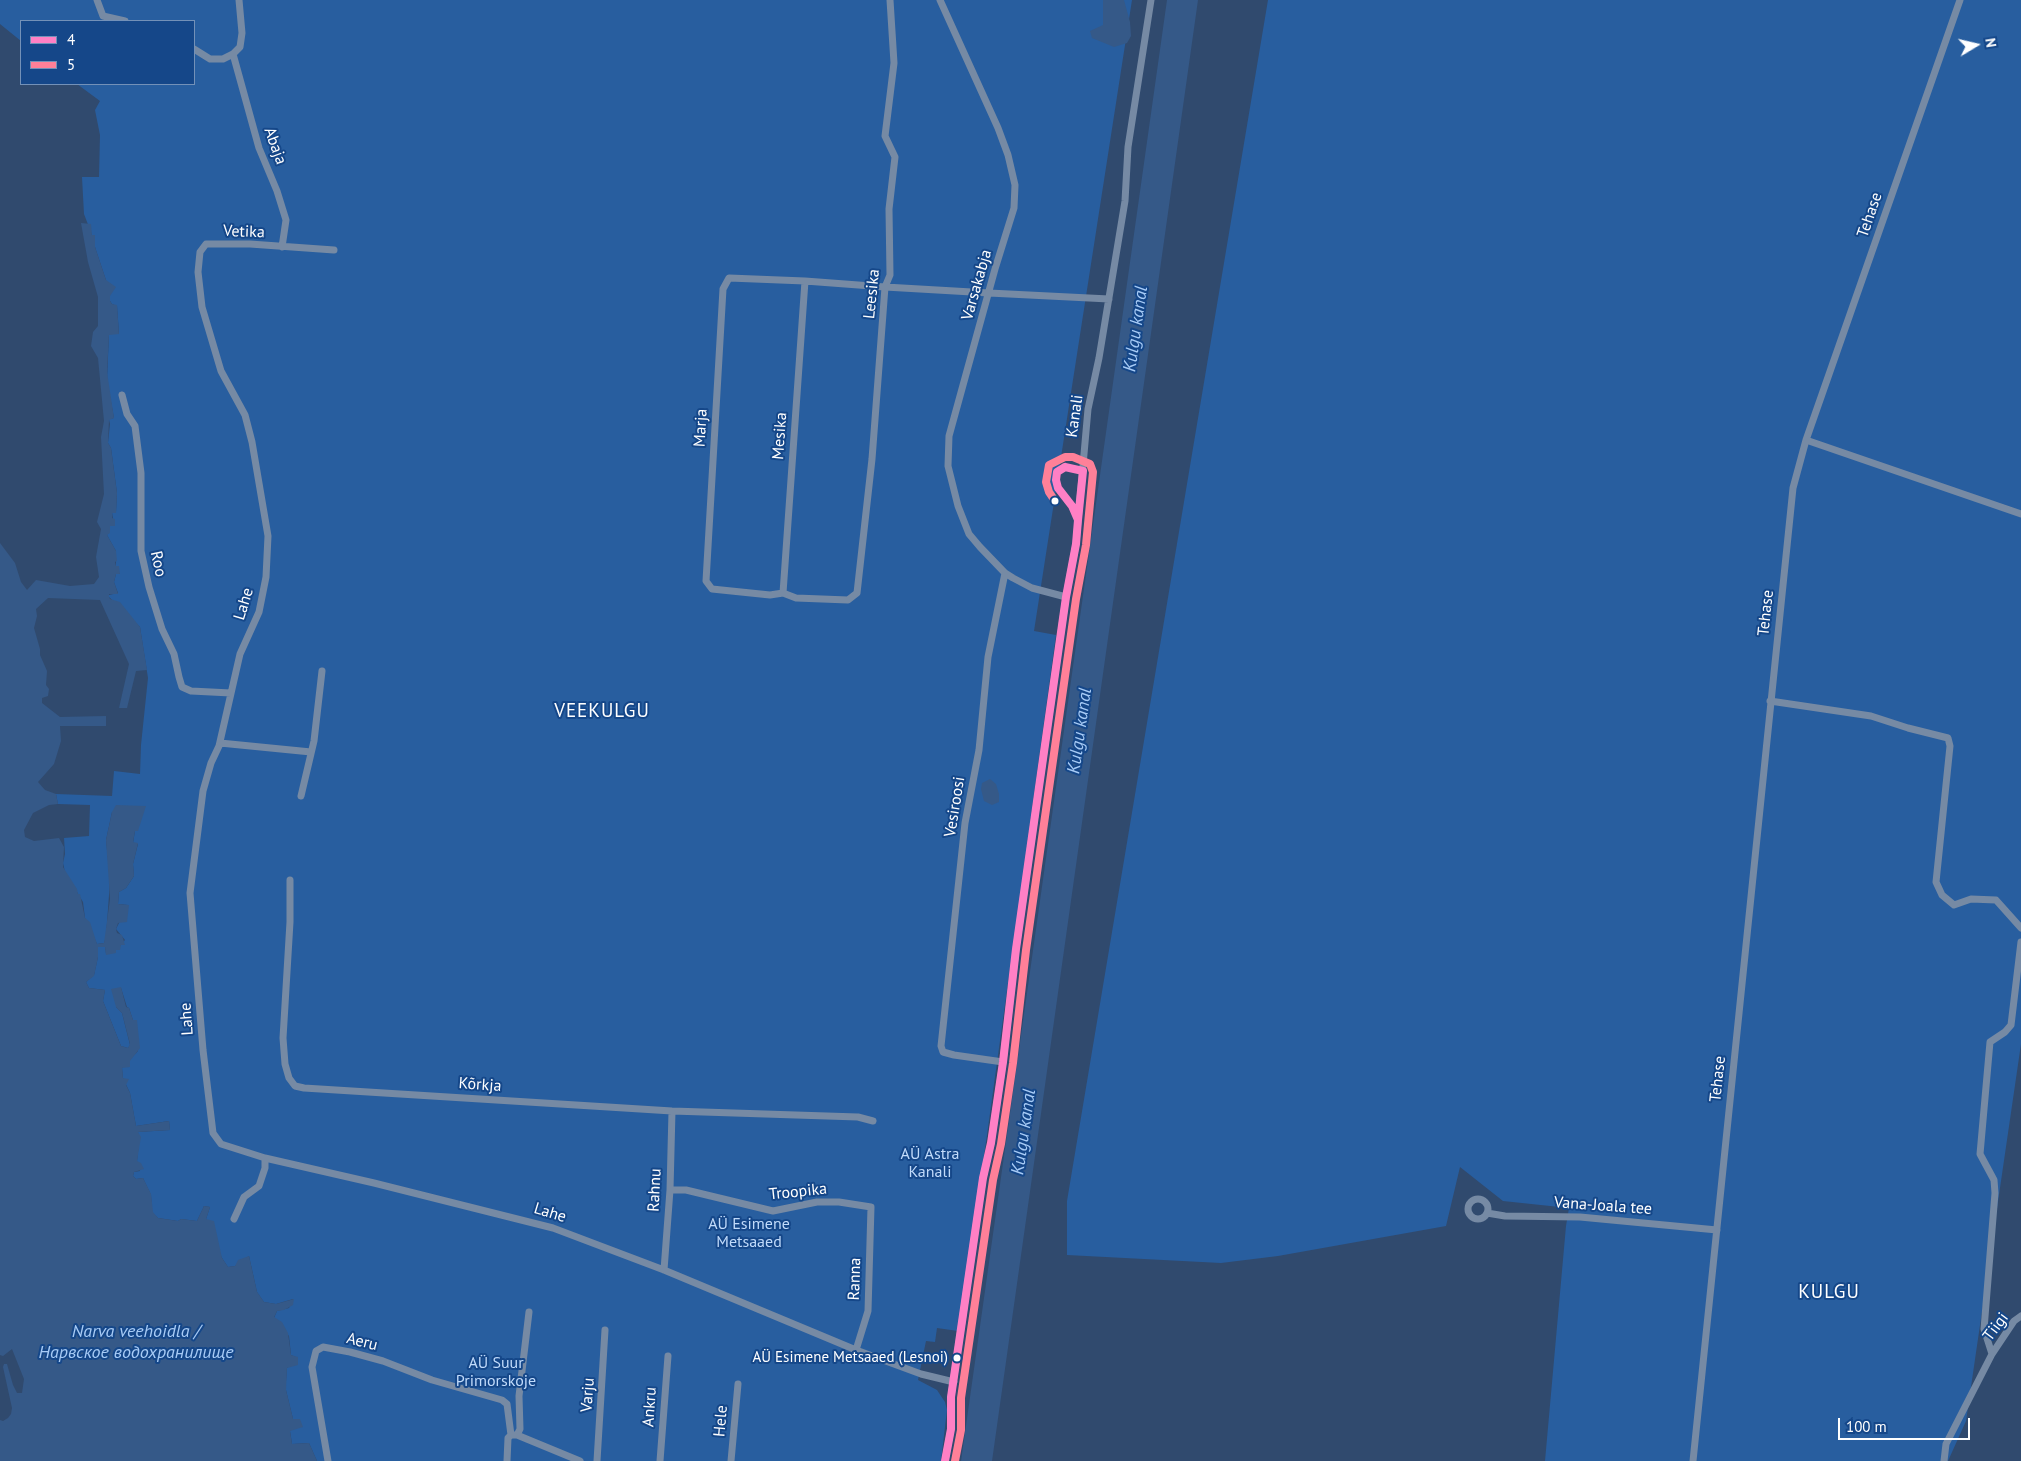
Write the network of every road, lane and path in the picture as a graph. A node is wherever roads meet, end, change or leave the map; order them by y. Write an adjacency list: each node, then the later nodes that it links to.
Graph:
1 (96, 0): 7 (street)
2 (239, 0): 9 (street)
3 (890, 0): 14 (street, Leesika)
4 (940, 0): 15 (street, Varsakabja)
5 (1151, 0): 16 (street, Kanali)
6 (1960, 0): 18 (street, Tehase)
7 (118, 20)
8 (195, 50): 9 (street)
9 (232, 54): 11 (street, Abaja)
10 (206, 244): 11 (street, Vetika); 24 (street, Lahe)
11 (282, 247): 12 (street, Vetika)
12 (334, 250)
13 (804, 280): 14 (street); 21 (street, Mesika); 21 (street, Marja)
14 (885, 287): 15 (street); 21 (street, Leesika)
15 (989, 293): 16 (street); 20 (street, Varsakabja)
16 (1109, 299): 22 (street, Kanali)
17 (122, 395): 24 (street, Roo)
18 (1806, 440): 19 (street); 25 (street, Tehase)
19 (2021, 514)
20 (1005, 573): 22 (street, Varsakabja); 32 (street, Vesiroosi)
21 (783, 593)
22 (1066, 597): 32 (street, Kanali)
23 (322, 671): 27 (street)
24 (231, 693): 26 (street, Lahe)
25 (1770, 700): 30 (street); 40 (street, Tehase)
26 (220, 743): 27 (street); 35 (street, Lahe)
27 (311, 752): 28 (street)
28 (301, 796)
29 (290, 880): 33 (street, Kõrkja)
30 (2021, 928)
31 (2021, 942): 46 (street)
32 (1003, 1062): 48 (street, Kanali)
33 (672, 1111): 34 (street, Kõrkja); 36 (street, Rahnu)
34 (873, 1121)
35 (265, 1158): 39 (street); 41 (street, Lahe)
36 (670, 1190): 37 (street, Troopika); 41 (street, Rahnu)
37 (871, 1207): 45 (street, Ranna)
38 (1488, 1213): 40 (street, Vana-Joala tee)
39 (234, 1219)
40 (1717, 1230): 58 (street, Tehase)
41 (664, 1270): 45 (street, Lahe)
42 (529, 1312): 50 (street)
43 (2021, 1316): 46 (street, Tiigi)
44 (605, 1330): 54 (street, Varju)
45 (856, 1350): 48 (street, Lahe)
46 (1992, 1354): 59 (street)
47 (668, 1356): 55 (street, Ankru)
48 (954, 1382): 57 (street, Kanali)
49 (738, 1384): 56 (street, Hele)
50 (514, 1435): 51 (street, Aeru); 52 (street); 53 (street)
51 (328, 1461)
52 (507, 1461)
53 (580, 1461)
54 (597, 1461)
55 (660, 1461)
56 (731, 1461)
57 (946, 1461)
58 (1693, 1461)
59 (1944, 1461)

